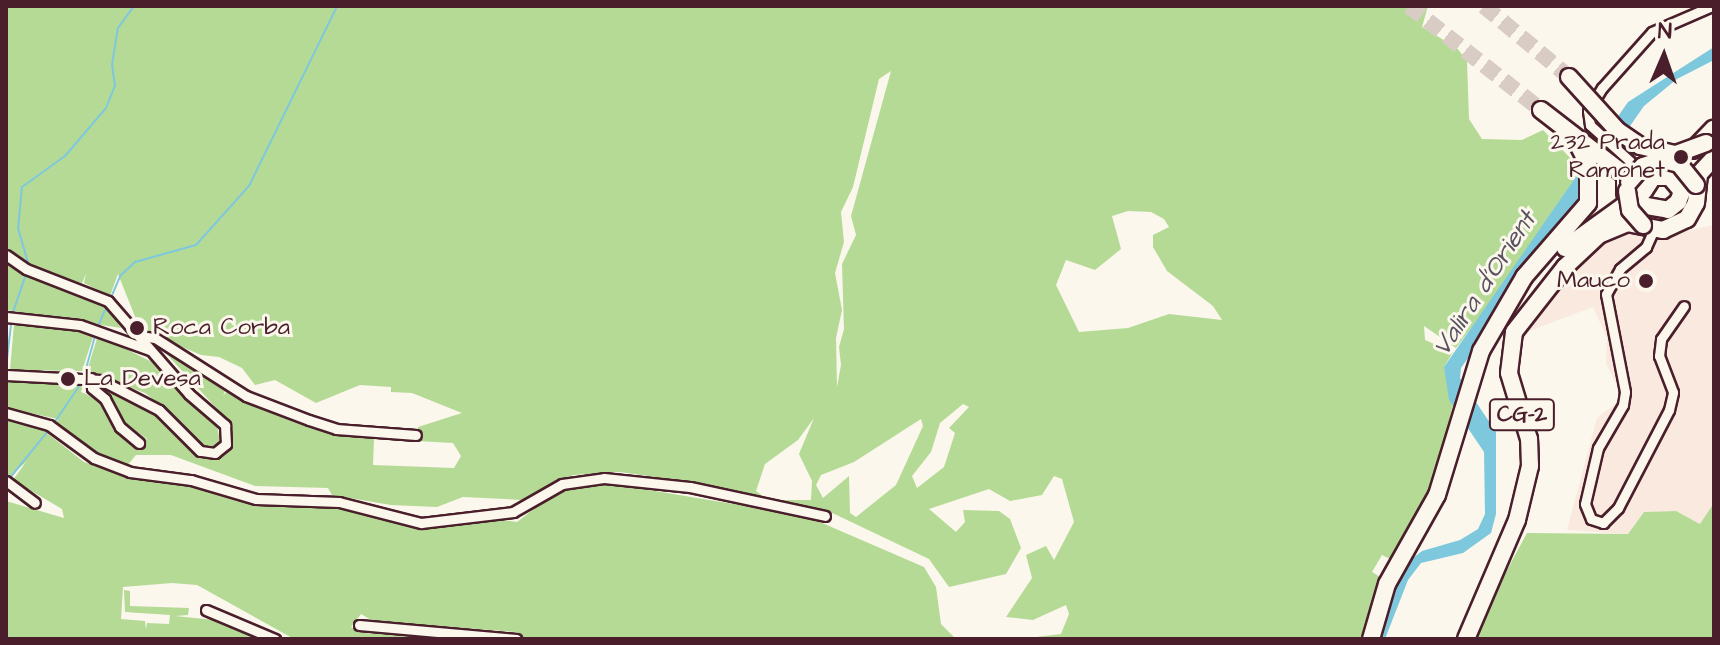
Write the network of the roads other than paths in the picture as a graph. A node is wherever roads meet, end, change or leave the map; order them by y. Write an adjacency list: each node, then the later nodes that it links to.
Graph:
1 (1712, 6): 8 (street)
2 (1569, 77): 4 (highway, bridge)
3 (1541, 110): 5 (highway)
4 (1618, 131): 6 (highway, bridge); 7 (highway, bridge)
5 (1574, 137): 8 (highway); 10 (highway)
6 (1712, 142): 8 (highway, CG-2, bridge); 9 (highway, CG-2)
7 (1653, 161): 8 (highway, bridge); 8 (highway, CG-2, bridge)
8 (1649, 184): 9 (highway, bridge); 9 (highway); 10 (highway, CG-2); 11 (highway, bridge); 14 (highway)
9 (1688, 187): 11 (highway, CG-2)
10 (1575, 225): 20 (highway, CG-2)
11 (1649, 227): 13 (street); 28 (highway, CG-2)
12 (6, 255): 16 (street)
13 (1684, 306)
14 (1515, 307): 20 (highway); 28 (highway)
15 (6, 317): 17 (street)
16 (129, 323): 17 (street); 18 (street)
17 (115, 335): 19 (street)
18 (140, 336): 19 (street); 24 (street)
19 (152, 351): 22 (street)
20 (1474, 367): 34 (highway, CG-2)
21 (6, 375): 22 (street)
22 (86, 377): 25 (street)
23 (6, 413): 29 (street)
24 (416, 435)
25 (139, 443)
26 (7, 482): 27 (street)
27 (35, 503)
28 (1522, 504): 35 (highway, CG-2)
29 (825, 516)
30 (206, 610): 32 (street)
31 (359, 625): 33 (street)
32 (275, 639)
33 (516, 639)
34 (1371, 639)
35 (1466, 639)

